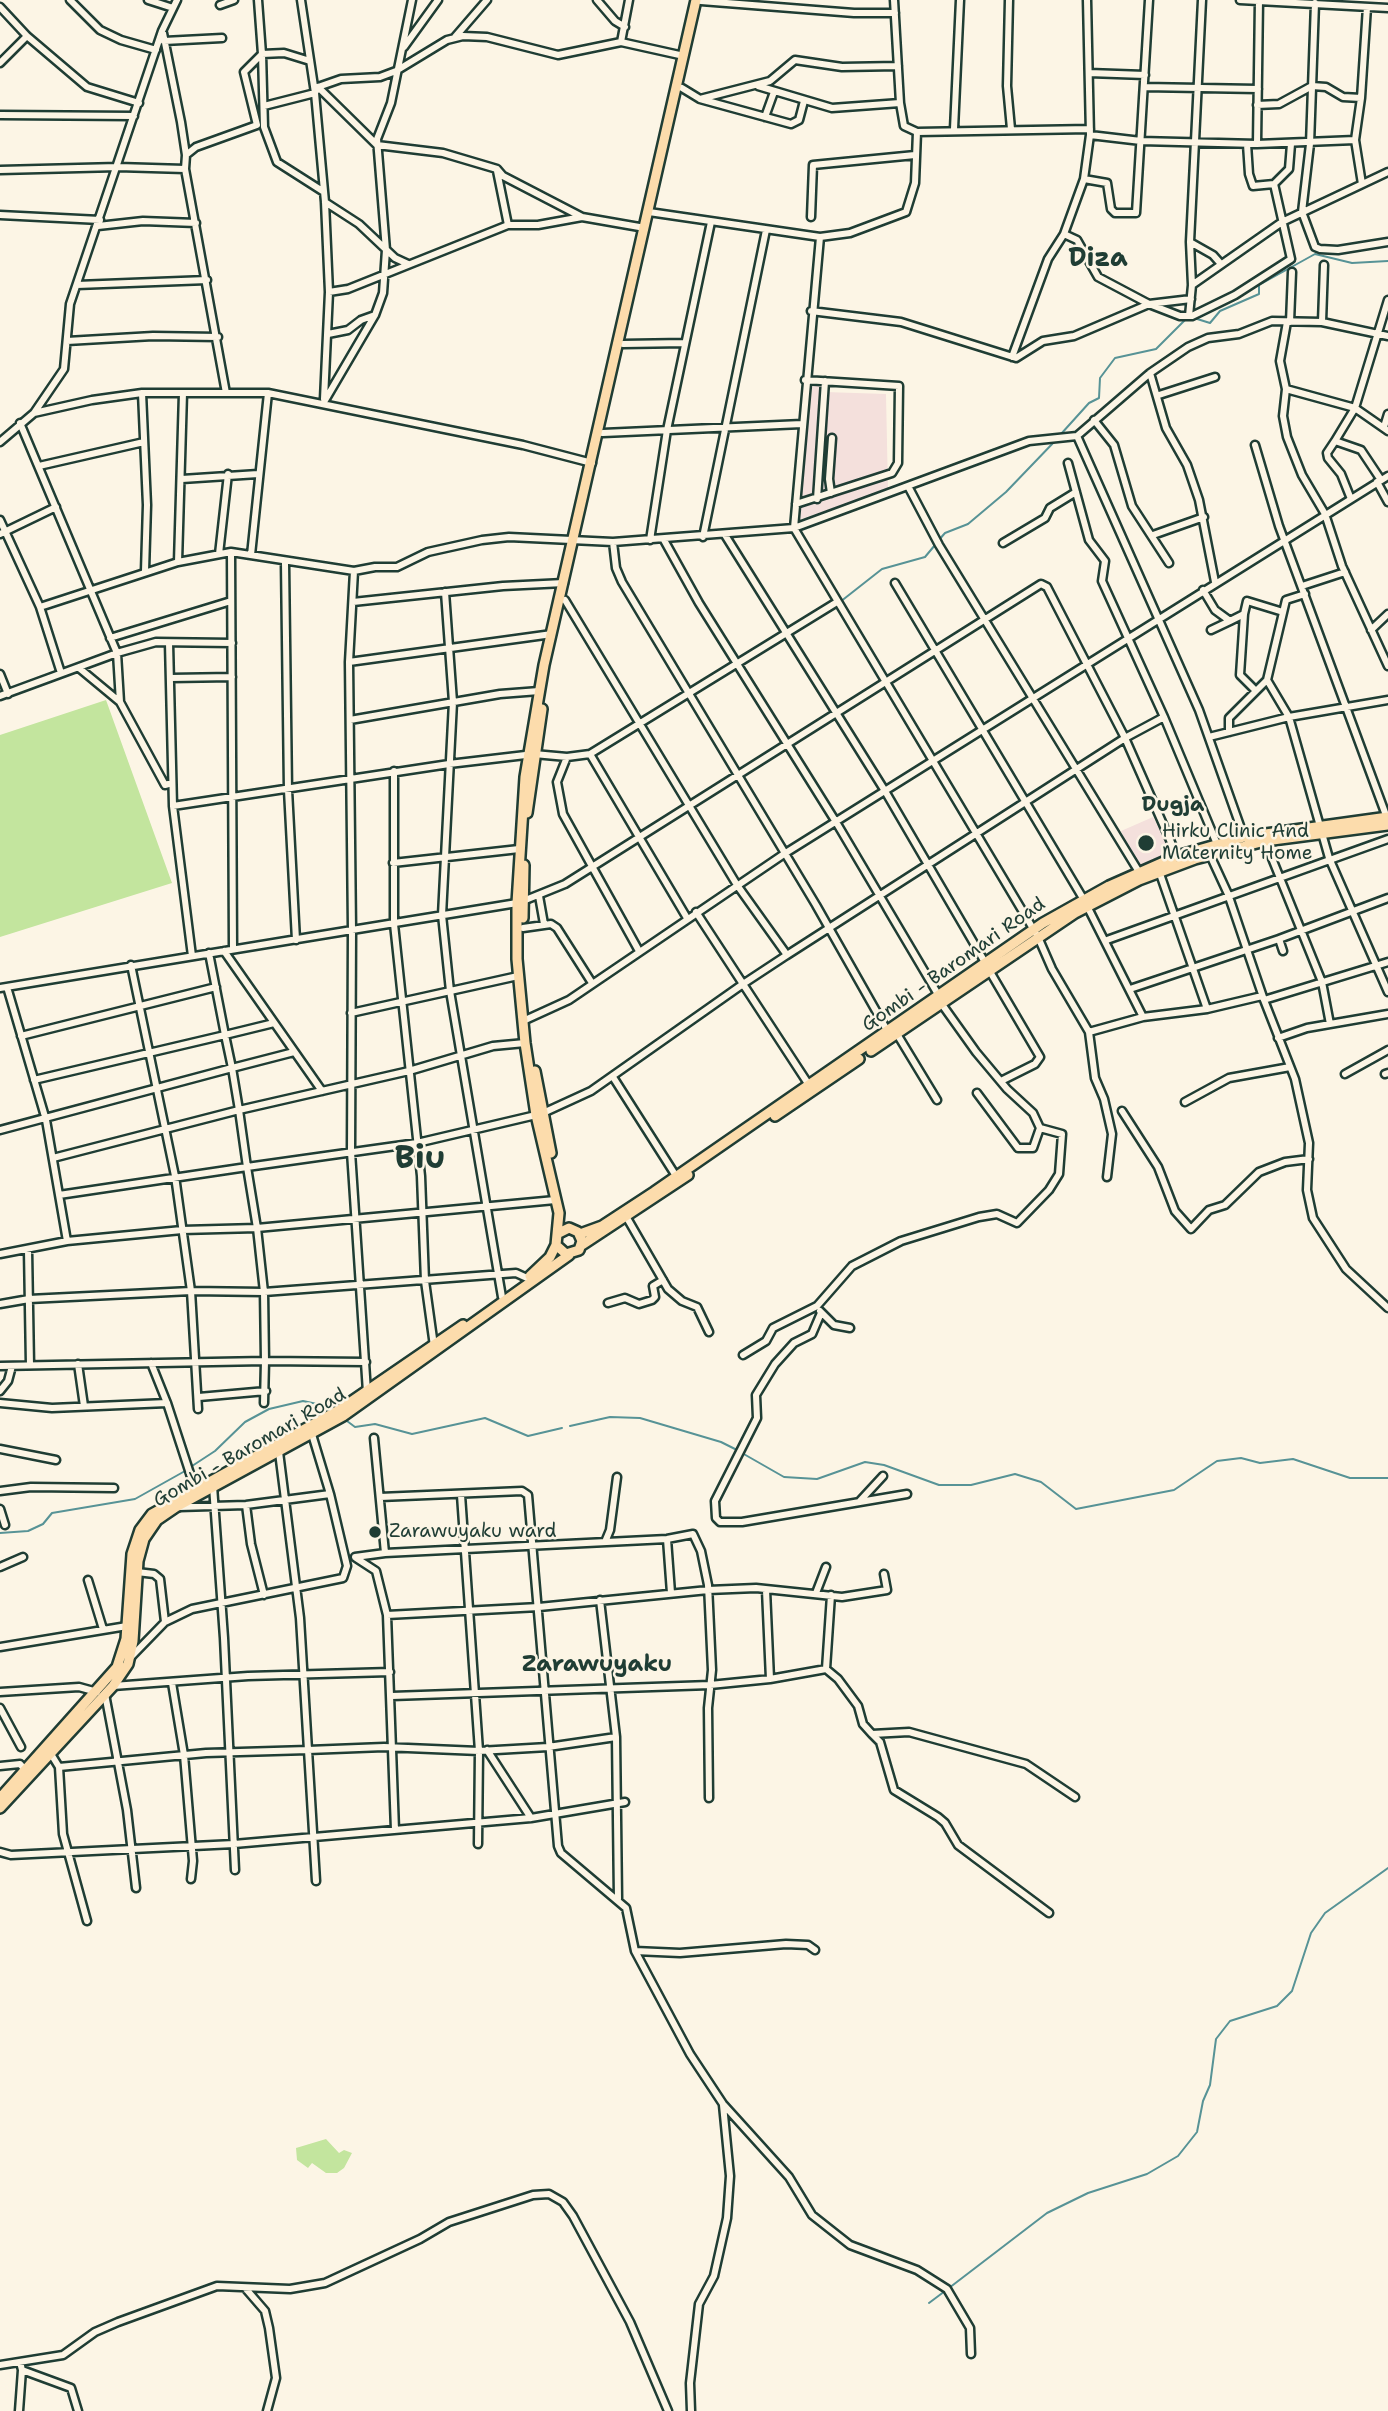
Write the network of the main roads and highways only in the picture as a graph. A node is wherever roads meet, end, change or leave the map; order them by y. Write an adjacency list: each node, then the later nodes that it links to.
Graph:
1 (696, 0): 3 (main road)
2 (702, 0): 3 (main road)
3 (651, 212): 4 (main road); 4 (main road)
4 (576, 541): 5 (main road); 5 (main road)
5 (531, 754): 9 (main road); 9 (main road)
6 (1388, 818): 8 (main road, Gombi - Baromari Road)
7 (1388, 825): 8 (main road, Gombi - Baromari Road)
8 (1321, 829): 10 (main road, Gombi - Baromari Road); 10 (main road, Gombi - Baromari Road)
9 (520, 902): 11 (main road); 11 (main road)
10 (1085, 903): 12 (main road, Gombi - Baromari Road)
11 (525, 1020): 14 (main road); 14 (main road)
12 (892, 1033): 13 (main road, Gombi - Baromari Road); 13 (main road, Gombi - Baromari Road)
13 (797, 1098): 15 (main road, Gombi - Baromari Road); 18 (main road, Gombi - Baromari Road)
14 (540, 1114): 15 (main road); 16 (main road)
15 (576, 1231): 16 (main road); 18 (main road)
16 (559, 1233): 17 (main road)
17 (556, 1245): 19 (main road); 20 (main road, Gombi - Baromari Road)
18 (582, 1245): 19 (main road)
19 (569, 1255): 20 (main road, Gombi - Baromari Road)
20 (337, 1416): 21 (main road, Gombi - Baromari Road)
21 (311, 1431): 22 (main road, Gombi - Baromari Road); 22 (main road, Gombi - Baromari Road)
22 (101, 1693): 23 (main road, Gombi - Baromari Road); 23 (main road, Gombi - Baromari Road)
23 (27, 1773): 24 (main road, Gombi - Baromari Road); 25 (main road, Gombi - Baromari Road)
24 (0, 1798)
25 (0, 1808)

